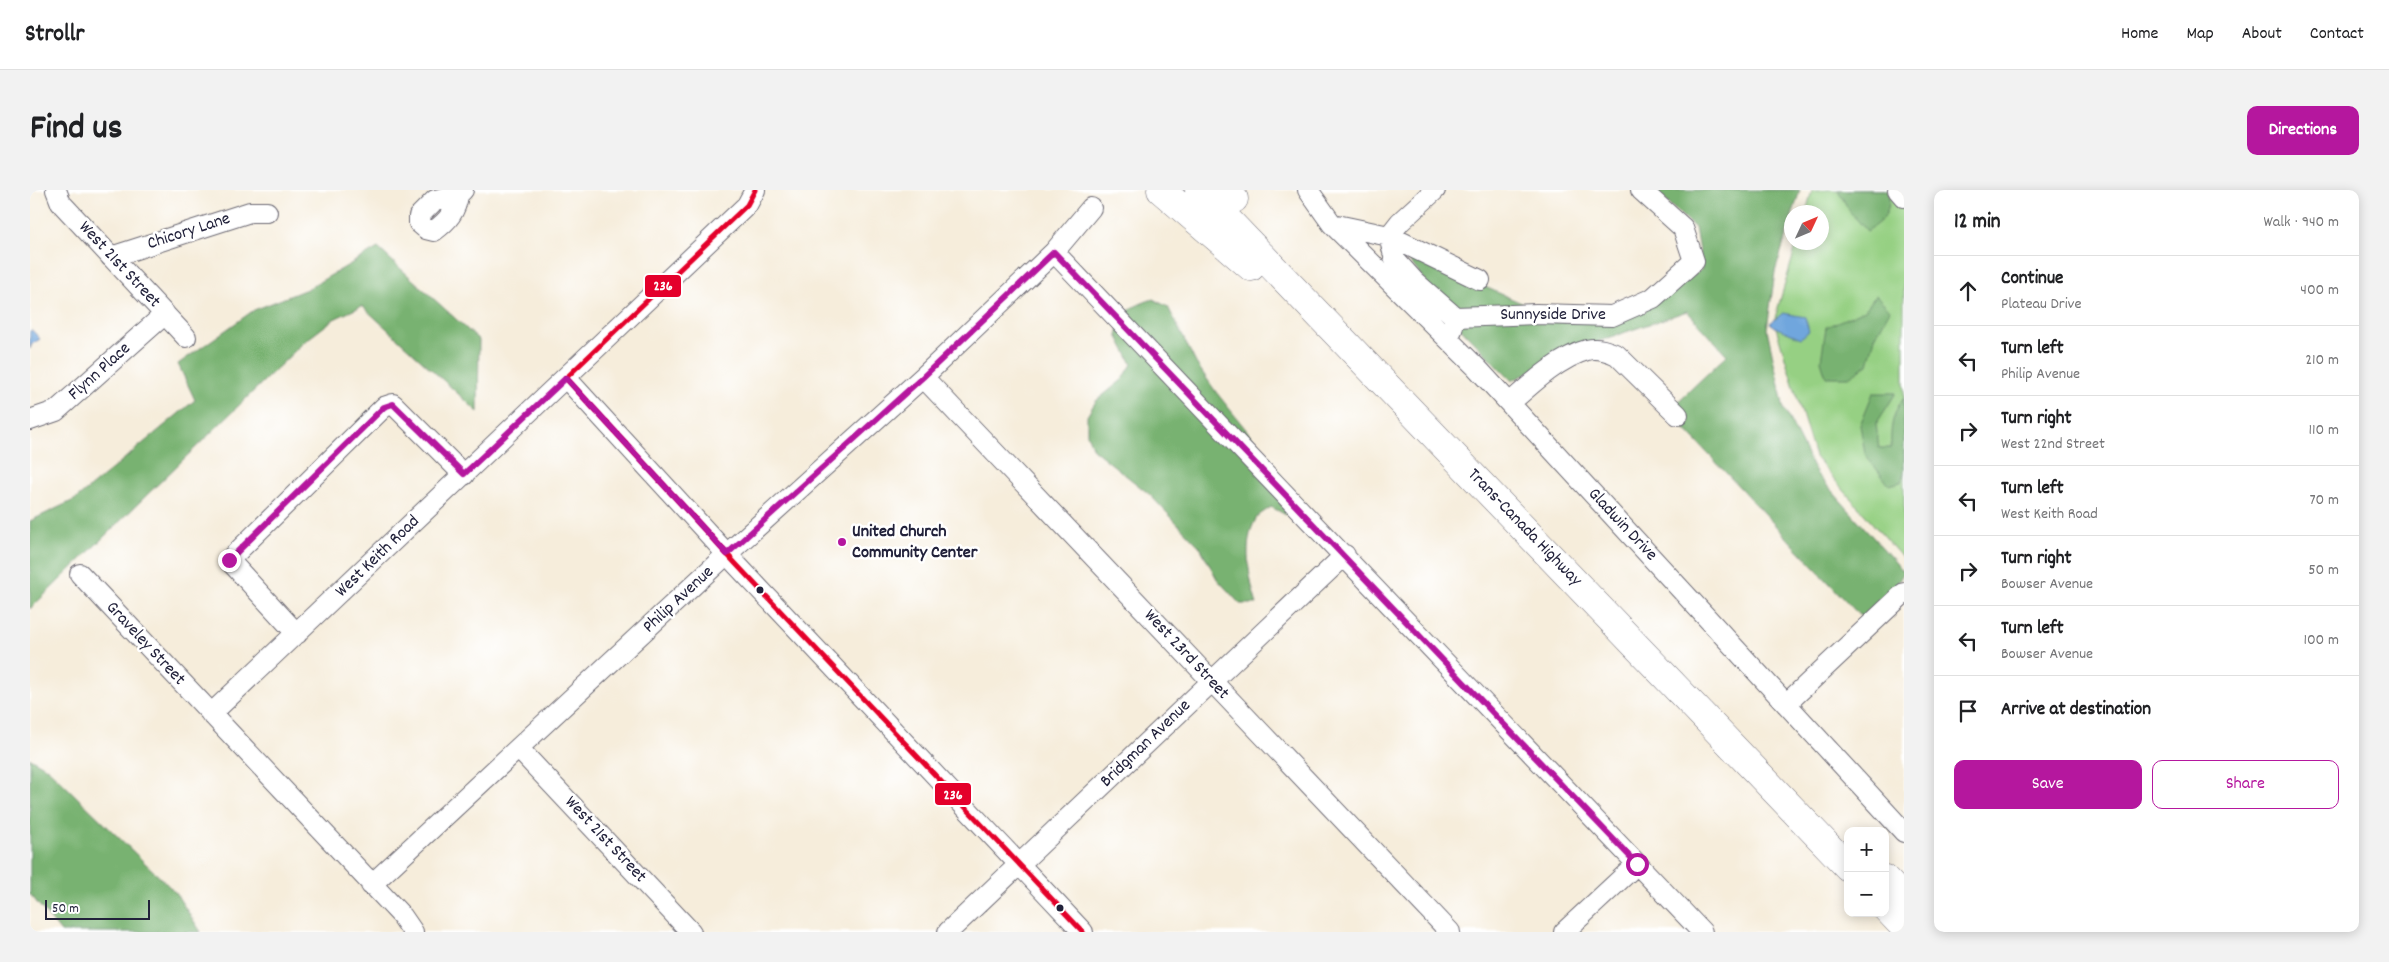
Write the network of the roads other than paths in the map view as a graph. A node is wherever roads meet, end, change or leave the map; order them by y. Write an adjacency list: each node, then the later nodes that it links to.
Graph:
1 (56, 190): 16 (street, West 21st Street)
2 (755, 190): 23 (street, West Keith Road)
3 (1161, 190): 28 (highway)
4 (1198, 190): 28 (highway, Trans-Canada Highway)
5 (1308, 190): 13 (street, Gladwin Drive)
6 (1435, 190): 14 (street)
7 (1640, 190): 19 (street, Sunnyside Drive)
8 (1898, 190): 10 (street)
9 (1228, 193): 39 (highway, Trans-Canada Highway)
10 (1904, 197)
11 (1091, 208): 15 (street, Philip Avenue)
12 (267, 212): 16 (street, Chicory Lane)
13 (1332, 224): 14 (street); 21 (street, Gladwin Drive)
14 (1389, 236): 17 (street); 19 (street)
15 (1054, 252): 22 (street, Philip Avenue); 30 (street)
16 (111, 257): 18 (street, West 21st Street)
17 (1480, 280)
18 (165, 314): 20 (street, West 21st Street); 26 (street, Flynn Place)
19 (1454, 317): 21 (street)
20 (186, 337)
21 (1446, 337): 24 (street, Gladwin Drive)
22 (923, 377): 29 (street, Philip Avenue); 34 (street, West 23rd Street)
23 (566, 378): 27 (street, West Keith Road); 29 (street)
24 (1510, 404): 25 (street); 35 (street, Gladwin Drive)
25 (1678, 415)
26 (30, 420)
27 (464, 474): 33 (street, West Keith Road); 33 (street)
28 (1473, 474): 40 (highway, Trans-Canada Highway)
29 (727, 554): 37 (street, Philip Avenue); 41 (street)
30 (1345, 555): 34 (street, Bridgman Avenue); 42 (street)
31 (80, 574): 36 (street, Graveley Street)
32 (1904, 593): 35 (street)
33 (297, 634): 36 (street, West Keith Road)
34 (1211, 682): 41 (street, Bridgman Avenue); 52 (street, West 23rd Street)
35 (1786, 704): 38 (street, Gladwin Drive)
36 (211, 714): 44 (street)
37 (519, 749): 44 (street, Philip Avenue); 49 (street, West 21st Street)
38 (1904, 832)
39 (1844, 835)
40 (1844, 863)
41 (1019, 864): 50 (street, Bridgman Avenue); 51 (street)
42 (1637, 864): 53 (street); 54 (street)
43 (1889, 882): 45 (highway)
44 (371, 884): 48 (street)
45 (1904, 898)
46 (1889, 911): 47 (highway)
47 (1904, 927)
48 (413, 932)
49 (691, 932)
50 (948, 932)
51 (1083, 932)
52 (1450, 932)
53 (1564, 932)
54 (1702, 932)

